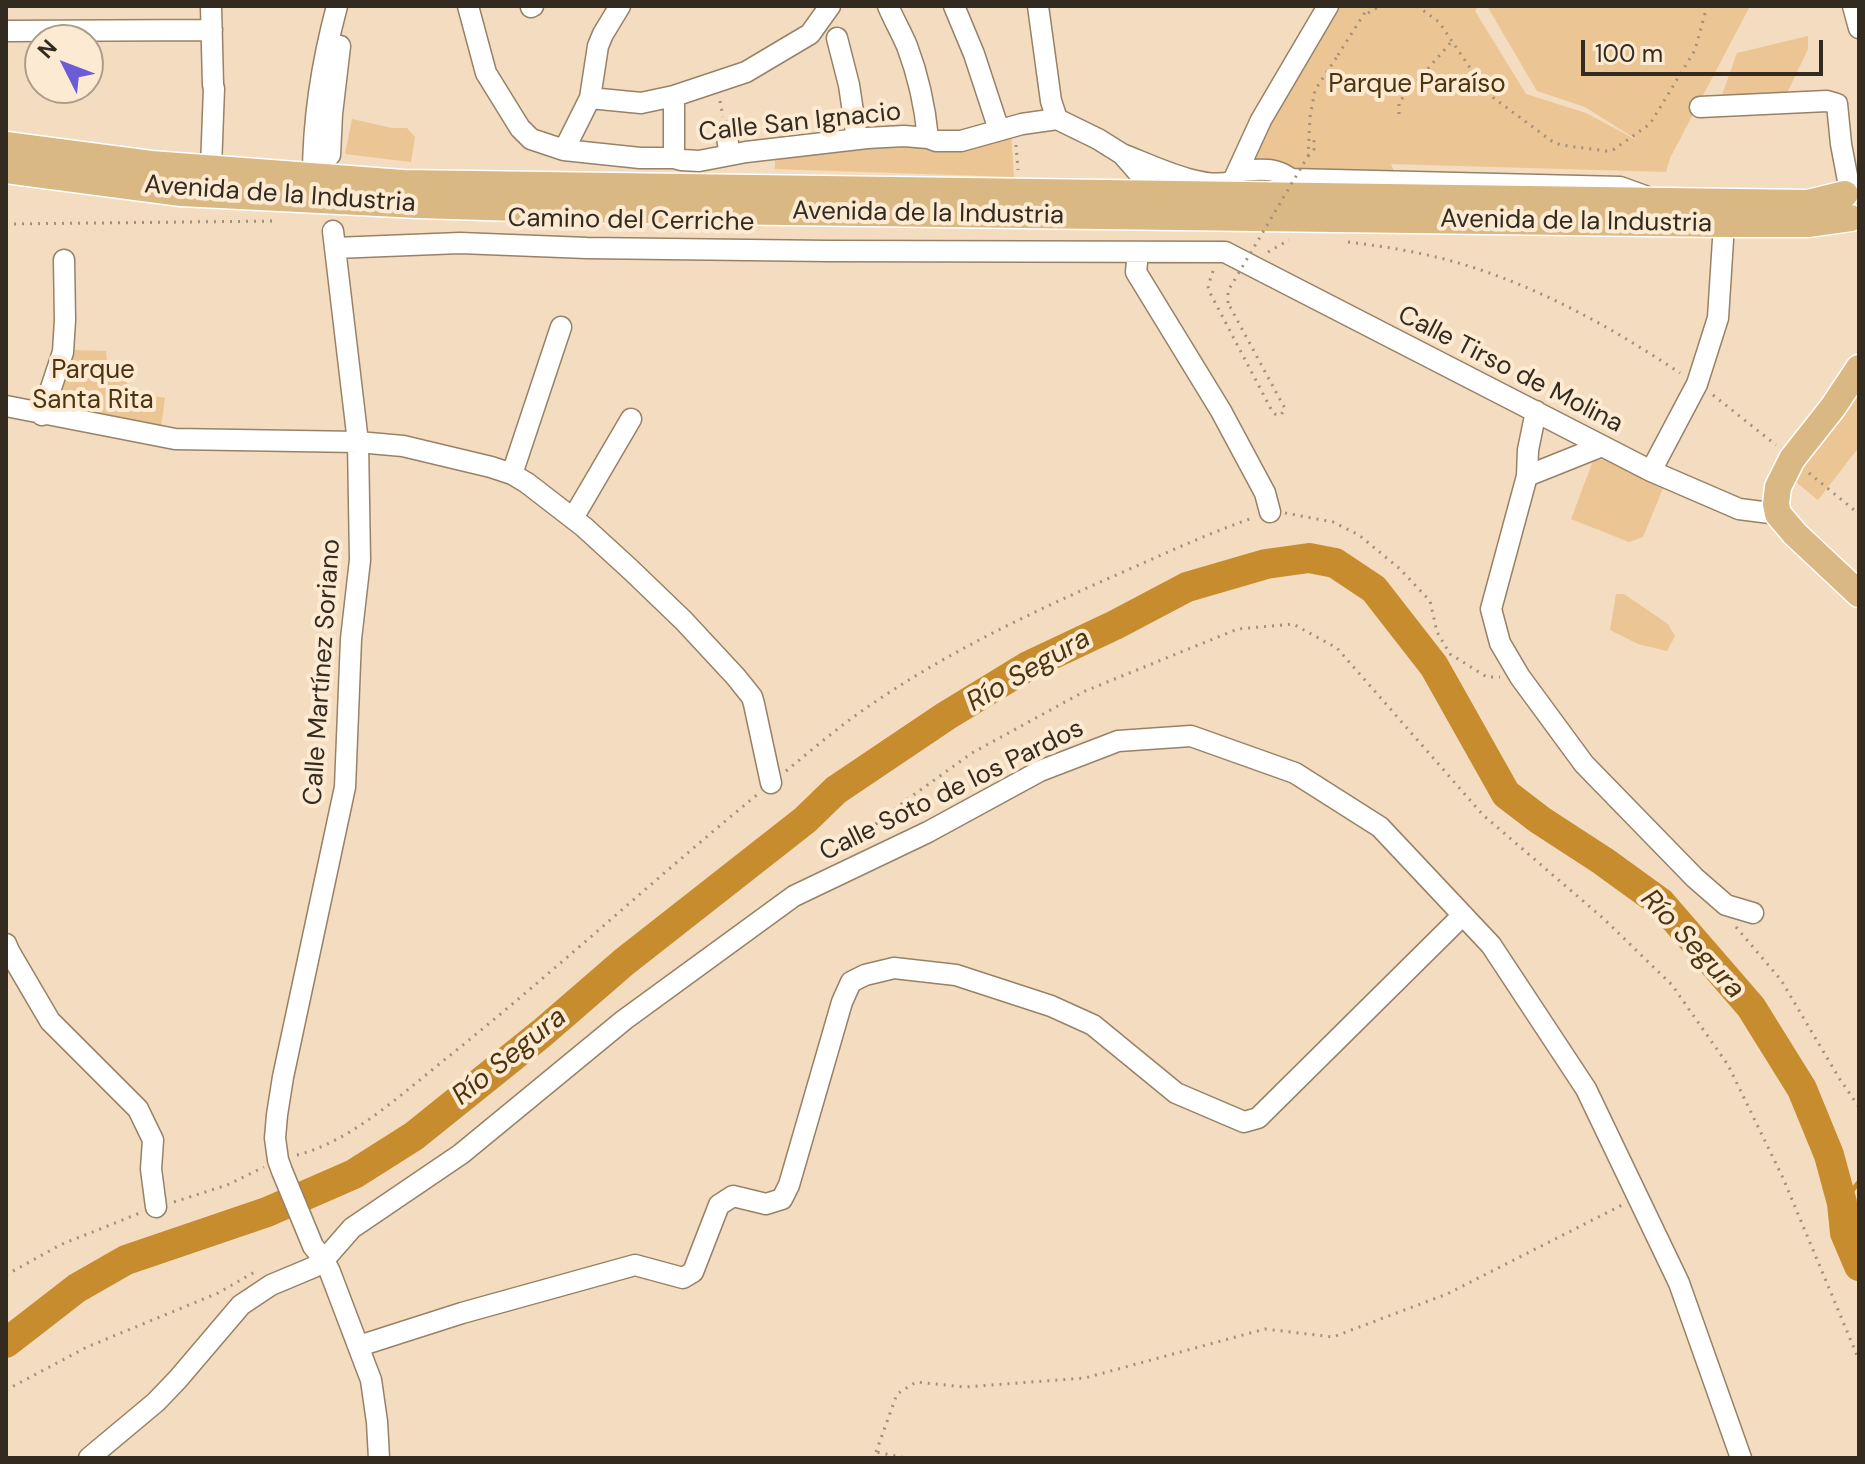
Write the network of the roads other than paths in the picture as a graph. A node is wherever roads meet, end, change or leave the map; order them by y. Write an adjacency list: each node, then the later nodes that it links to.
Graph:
1 (211, 6): 13 (street)
2 (337, 6): 34 (street)
3 (345, 6): 27 (street)
4 (468, 6): 25 (street, Calle San Ignacio)
5 (620, 6): 17 (street)
6 (830, 6): 16 (street)
7 (888, 6): 22 (street)
8 (954, 6): 21 (street)
9 (1038, 6): 19 (street)
10 (1328, 6): 37 (street)
11 (1853, 6): 12 (street)
12 (1859, 28)
13 (212, 30): 14 (street); 31 (street)
14 (6, 31)
15 (837, 38): 23 (street)
16 (674, 96): 17 (street); 29 (street)
17 (590, 98): 25 (street)
18 (1700, 107): 36 (street)
19 (1057, 119): 21 (street, Calle San Ignacio); 26 (street)
20 (726, 132): 28 (street)
21 (1005, 136): 22 (street, Calle San Ignacio)
22 (928, 138): 23 (street, Calle San Ignacio)
23 (857, 139): 28 (street, Calle San Ignacio)
24 (6, 145): 31 (main road, Avenida de la Industria)
25 (564, 150): 29 (street, Calle San Ignacio)
26 (1122, 154): 35 (street); 37 (street)
27 (330, 155)
28 (730, 155): 29 (street, Calle San Ignacio)
29 (674, 158)
30 (6, 163): 33 (main road)
31 (211, 168): 34 (main road, Avenida de la Industria)
32 (6, 170): 33 (main road, Avenida de la Industria)
33 (46, 174): 37 (main road, Avenida de la Industria)
34 (313, 176): 35 (main road, Avenida de la Industria)
35 (1157, 194): 37 (main road, Avenida de la Industria)
36 (1853, 200): 37 (main road, Avenida de la Industria); 38 (main road, Avenida de la Industria)
37 (1231, 216): 38 (main road, Avenida de la Industria); 40 (street, Camino del Cerriche); 45 (street, Calle Tirso de Molina)
38 (1724, 224): 50 (street)
39 (334, 240): 40 (street, Camino del Cerriche); 48 (street, Calle Martínez Soriano)
40 (1138, 252): 53 (street)
41 (64, 260): 46 (street)
42 (561, 327): 51 (street)
43 (1859, 368): 54 (main road)
44 (6, 406): 46 (street)
45 (1536, 411): 49 (street, Calle Tirso de Molina); 52 (street)
46 (42, 415): 48 (street)
47 (631, 419): 55 (street)
48 (358, 442): 51 (street); 62 (street, Calle Martínez Soriano)
49 (1602, 446): 50 (street, Calle Tirso de Molina); 52 (street)
50 (1651, 471): 54 (street, Calle Tirso de Molina)
51 (512, 474): 55 (street)
52 (1527, 476): 58 (street)
53 (1270, 512)
54 (1778, 514): 56 (main road)
55 (573, 518): 57 (street)
56 (1859, 594)
57 (771, 783)
58 (1753, 913)
59 (1463, 915): 62 (street, Calle Soto de los Pardos); 63 (street); 66 (street, Calle Soto de los Pardos)
60 (6, 944): 61 (street)
61 (156, 1207)
62 (319, 1253): 63 (street); 64 (street, Calle Soto de los Pardos)
63 (359, 1346): 65 (street)
64 (89, 1458)
65 (379, 1458)
66 (1741, 1458)

